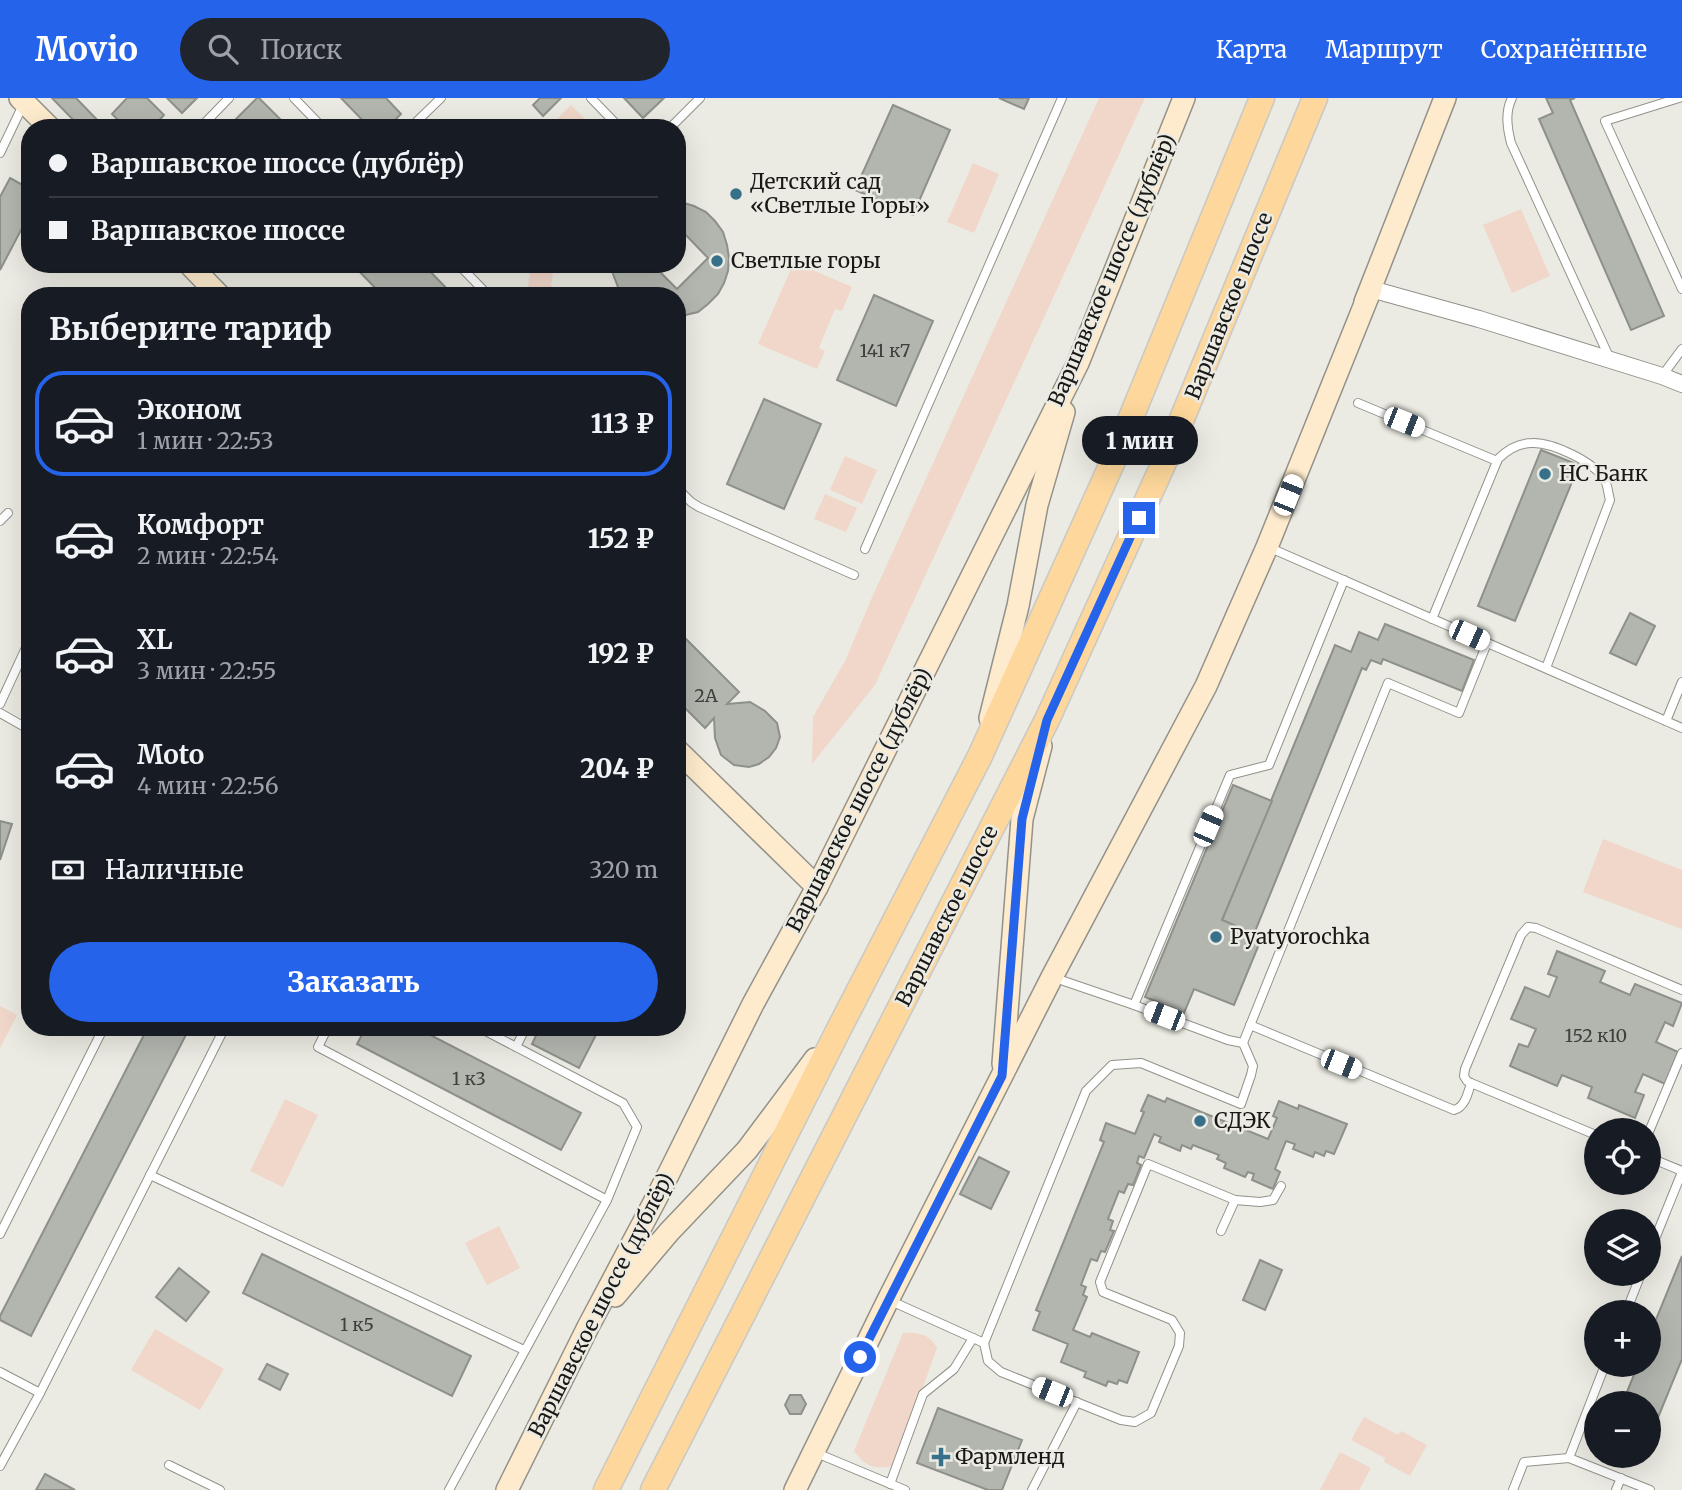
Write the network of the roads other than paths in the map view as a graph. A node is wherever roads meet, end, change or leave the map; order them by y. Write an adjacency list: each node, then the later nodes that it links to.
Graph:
1 (229, 98): 15 (lane)
2 (294, 98): 16 (lane)
3 (441, 98): 17 (lane)
4 (591, 98): 18 (lane)
5 (700, 98): 19 (lane)
6 (1062, 98): 38 (lane)
7 (1184, 98): 29 (main road, Варшавское шоссе (дублёр))
8 (1262, 98): 52 (main road, Варшавское шоссе)
9 (1315, 98): 48 (main road, Варшавское шоссе)
10 (1445, 98): 25 (main road)
11 (1512, 98): 28 (lane)
12 (1679, 98): 26 (lane)
13 (22, 100): 14 (main road); 20 (lane)
14 (41, 119)
15 (209, 119)
16 (314, 119)
17 (419, 119)
18 (611, 119)
19 (679, 119)
20 (0, 153)
21 (198, 273): 23 (main road)
22 (467, 273): 24 (lane)
23 (211, 287)
24 (480, 287)
25 (1371, 289): 28 (street); 37 (main road)
26 (1682, 289)
27 (1682, 349): 30 (lane)
28 (1611, 361): 30 (street)
29 (1078, 363): 52 (main road); 54 (main road, Варшавское шоссе (дублёр))
30 (1662, 376): 31 (street)
31 (1682, 384)
32 (1358, 403): 33 (lane)
33 (1497, 461): 41 (lane); 44 (lane)
34 (686, 497): 39 (lane)
35 (8, 513): 36 (lane)
36 (0, 521)
37 (1267, 547): 40 (lane); 55 (main road)
38 (865, 549)
39 (854, 575)
40 (1344, 580): 41 (lane); 57 (lane)
41 (1432, 619): 42 (lane)
42 (1487, 643): 44 (lane); 59 (lane)
43 (21, 658): 46 (lane)
44 (1546, 668): 49 (lane)
45 (1682, 682): 49 (lane)
46 (0, 704)
47 (0, 713): 50 (lane)
48 (1047, 720): 68 (main road); 100 (main road, Варшавское шоссе)
49 (1665, 721): 51 (lane)
50 (21, 725)
51 (1682, 728)
52 (980, 756): 58 (main road, Варшавское шоссе)
53 (686, 759): 54 (main road)
54 (817, 887): 82 (main road, Варшавское шоссе (дублёр))
55 (1052, 977): 57 (lane); 68 (main road)
56 (1682, 989): 69 (lane)
57 (1134, 1004): 65 (lane)
58 (841, 1026): 82 (main road); 99 (main road, Варшавское шоссе)
59 (1250, 1026): 65 (lane); 69 (lane)
60 (99, 1036): 80 (lane)
61 (220, 1036): 74 (lane)
62 (324, 1036): 76 (lane)
63 (495, 1036): 66 (lane)
64 (522, 1036): 66 (lane)
65 (1243, 1043): 84 (lane)
66 (516, 1047): 76 (lane)
67 (1682, 1054): 70 (lane)
68 (1002, 1076): 81 (main road)
69 (1472, 1083): 71 (lane)
70 (1655, 1118)
71 (1584, 1130)
72 (1661, 1162): 73 (lane)
73 (1682, 1171): 78 (lane)
74 (150, 1175): 85 (lane); 88 (lane)
75 (1281, 1185): 77 (lane)
76 (607, 1200): 85 (lane)
77 (1235, 1200): 79 (lane); 89 (lane)
78 (1661, 1224)
79 (1221, 1231)
80 (0, 1234)
81 (888, 1300): 83 (lane); 90 (main road)
82 (588, 1327): 98 (main road, Варшавское шоссе (дублёр))
83 (973, 1338): 84 (lane); 95 (lane)
84 (984, 1343): 89 (lane)
85 (524, 1350): 97 (lane)
86 (0, 1372): 88 (lane)
87 (1600, 1377): 91 (lane)
88 (40, 1393): 93 (lane)
89 (1077, 1402): 103 (lane)
90 (814, 1452): 95 (lane); 101 (main road)
91 (1569, 1458): 94 (lane); 104 (lane)
92 (169, 1465): 96 (lane)
93 (0, 1466)
94 (1621, 1478): 105 (lane); 106 (lane)
95 (890, 1484): 102 (lane)
96 (220, 1490)
97 (449, 1490)
98 (507, 1490)
99 (606, 1490)
100 (653, 1490)
101 (795, 1490)
102 (904, 1490)
103 (1032, 1490)
104 (1513, 1490)
105 (1616, 1490)
106 (1650, 1490)

